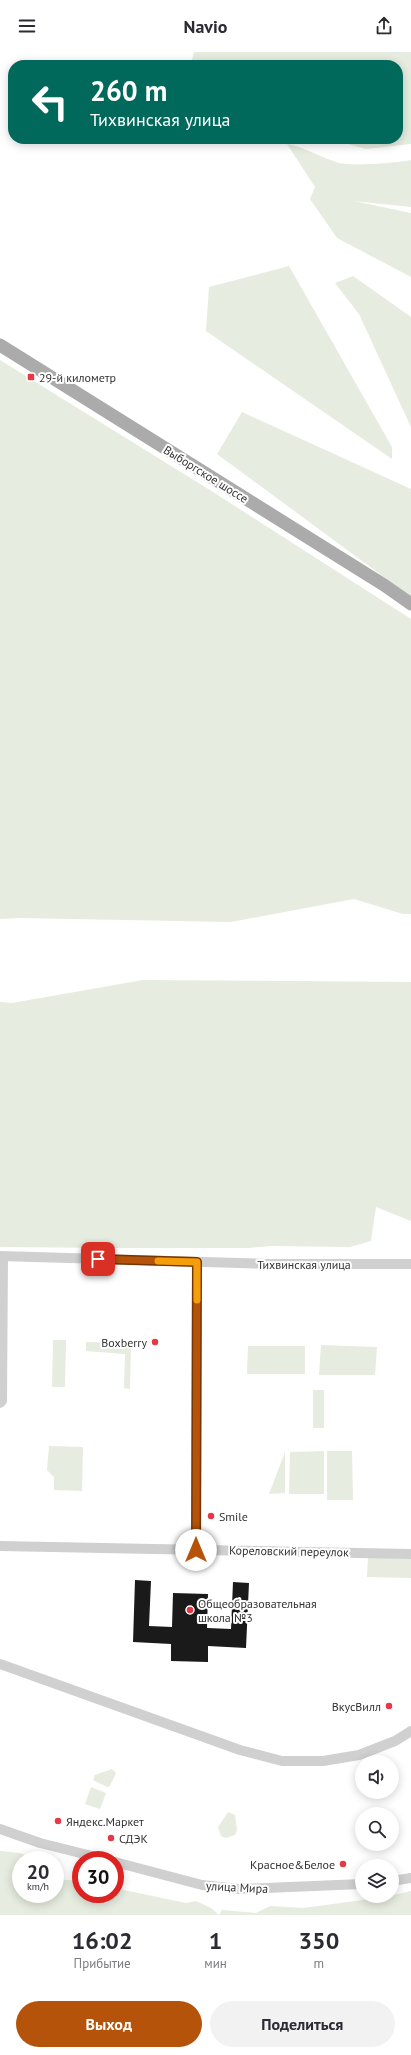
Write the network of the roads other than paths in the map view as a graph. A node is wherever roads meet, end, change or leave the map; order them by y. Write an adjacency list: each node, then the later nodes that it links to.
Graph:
1 (0, 345): 2 (main road, Выборгское шоссе)
2 (411, 604)
3 (2, 1256): 4 (street, Тихвинская улица); 6 (street, Тихвинская улица)
4 (197, 1262): 5 (street, Тихвинская улица); 8 (street)
5 (411, 1264)
6 (0, 1403)
7 (0, 1546): 8 (street, Кореловский переулок)
8 (196, 1550): 9 (street, Кореловский переулок)
9 (411, 1554)
10 (0, 1664): 11 (street)
11 (411, 1731)
12 (0, 1829): 13 (street)
13 (72, 1851)
14 (124, 1864): 17 (street, улица Мира)
15 (411, 1878): 16 (street)
16 (399, 1880)
17 (355, 1884)

